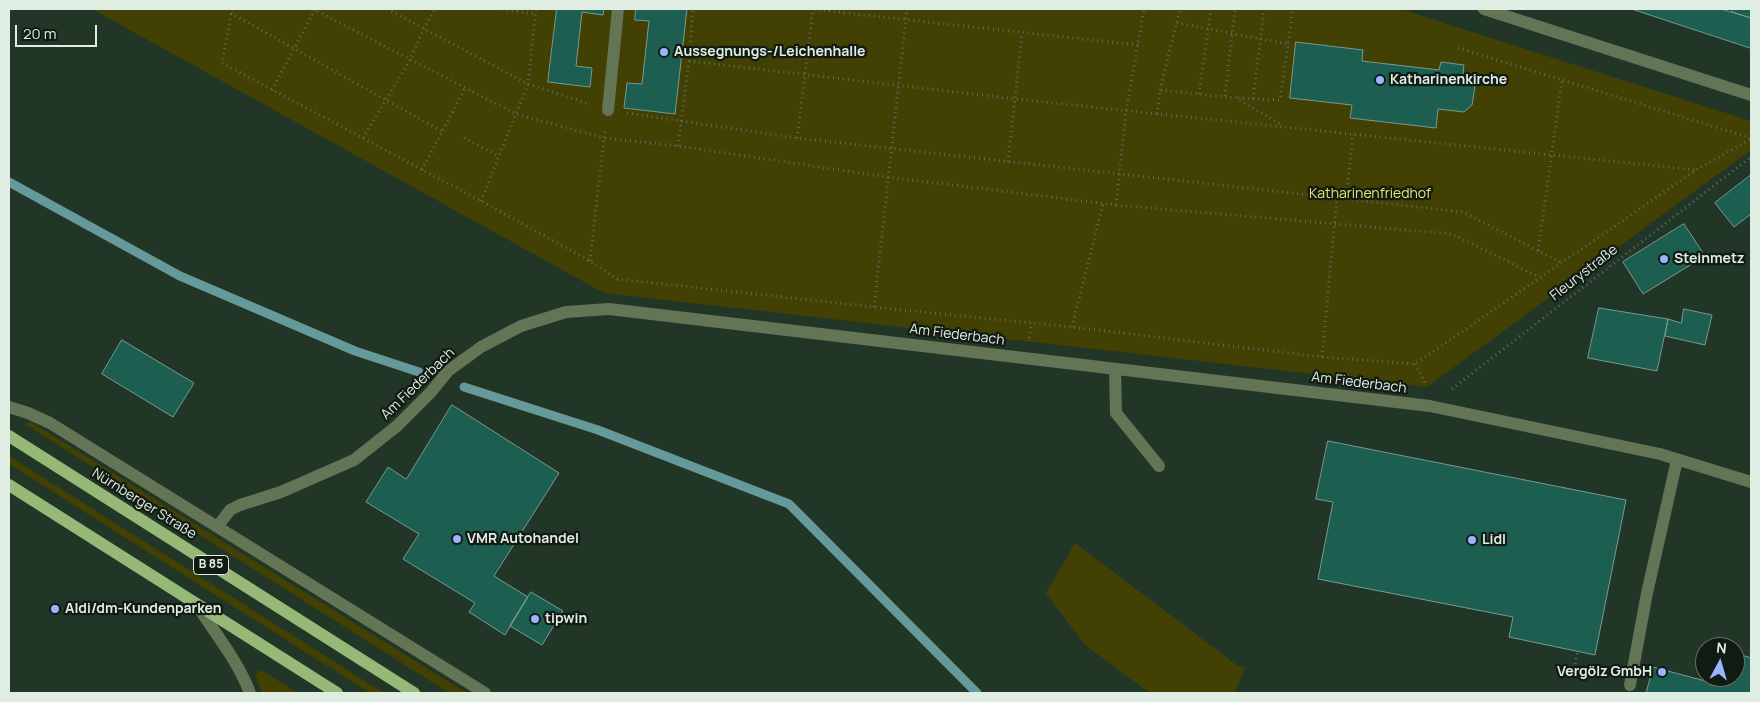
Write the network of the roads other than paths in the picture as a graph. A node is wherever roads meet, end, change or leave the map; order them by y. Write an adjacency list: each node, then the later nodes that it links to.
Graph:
1 (618, 9): 4 (street)
2 (1484, 9): 3 (street)
3 (1751, 95)
4 (608, 110)
5 (1115, 369): 8 (street, Am Fiederbach); 9 (street); 12 (street, Am Fiederbach)
6 (9, 407): 12 (street)
7 (9, 436): 17 (main road, Nürnberger Straße / B 85)
8 (1677, 460): 10 (street, Am Fiederbach); 14 (street)
9 (1159, 466)
10 (1751, 482)
11 (9, 485): 13 (main road)
12 (218, 526): 18 (street)
13 (196, 604): 15 (street); 16 (main road)
14 (1630, 685)
15 (250, 693)
16 (337, 693)
17 (414, 693)
18 (485, 693)

